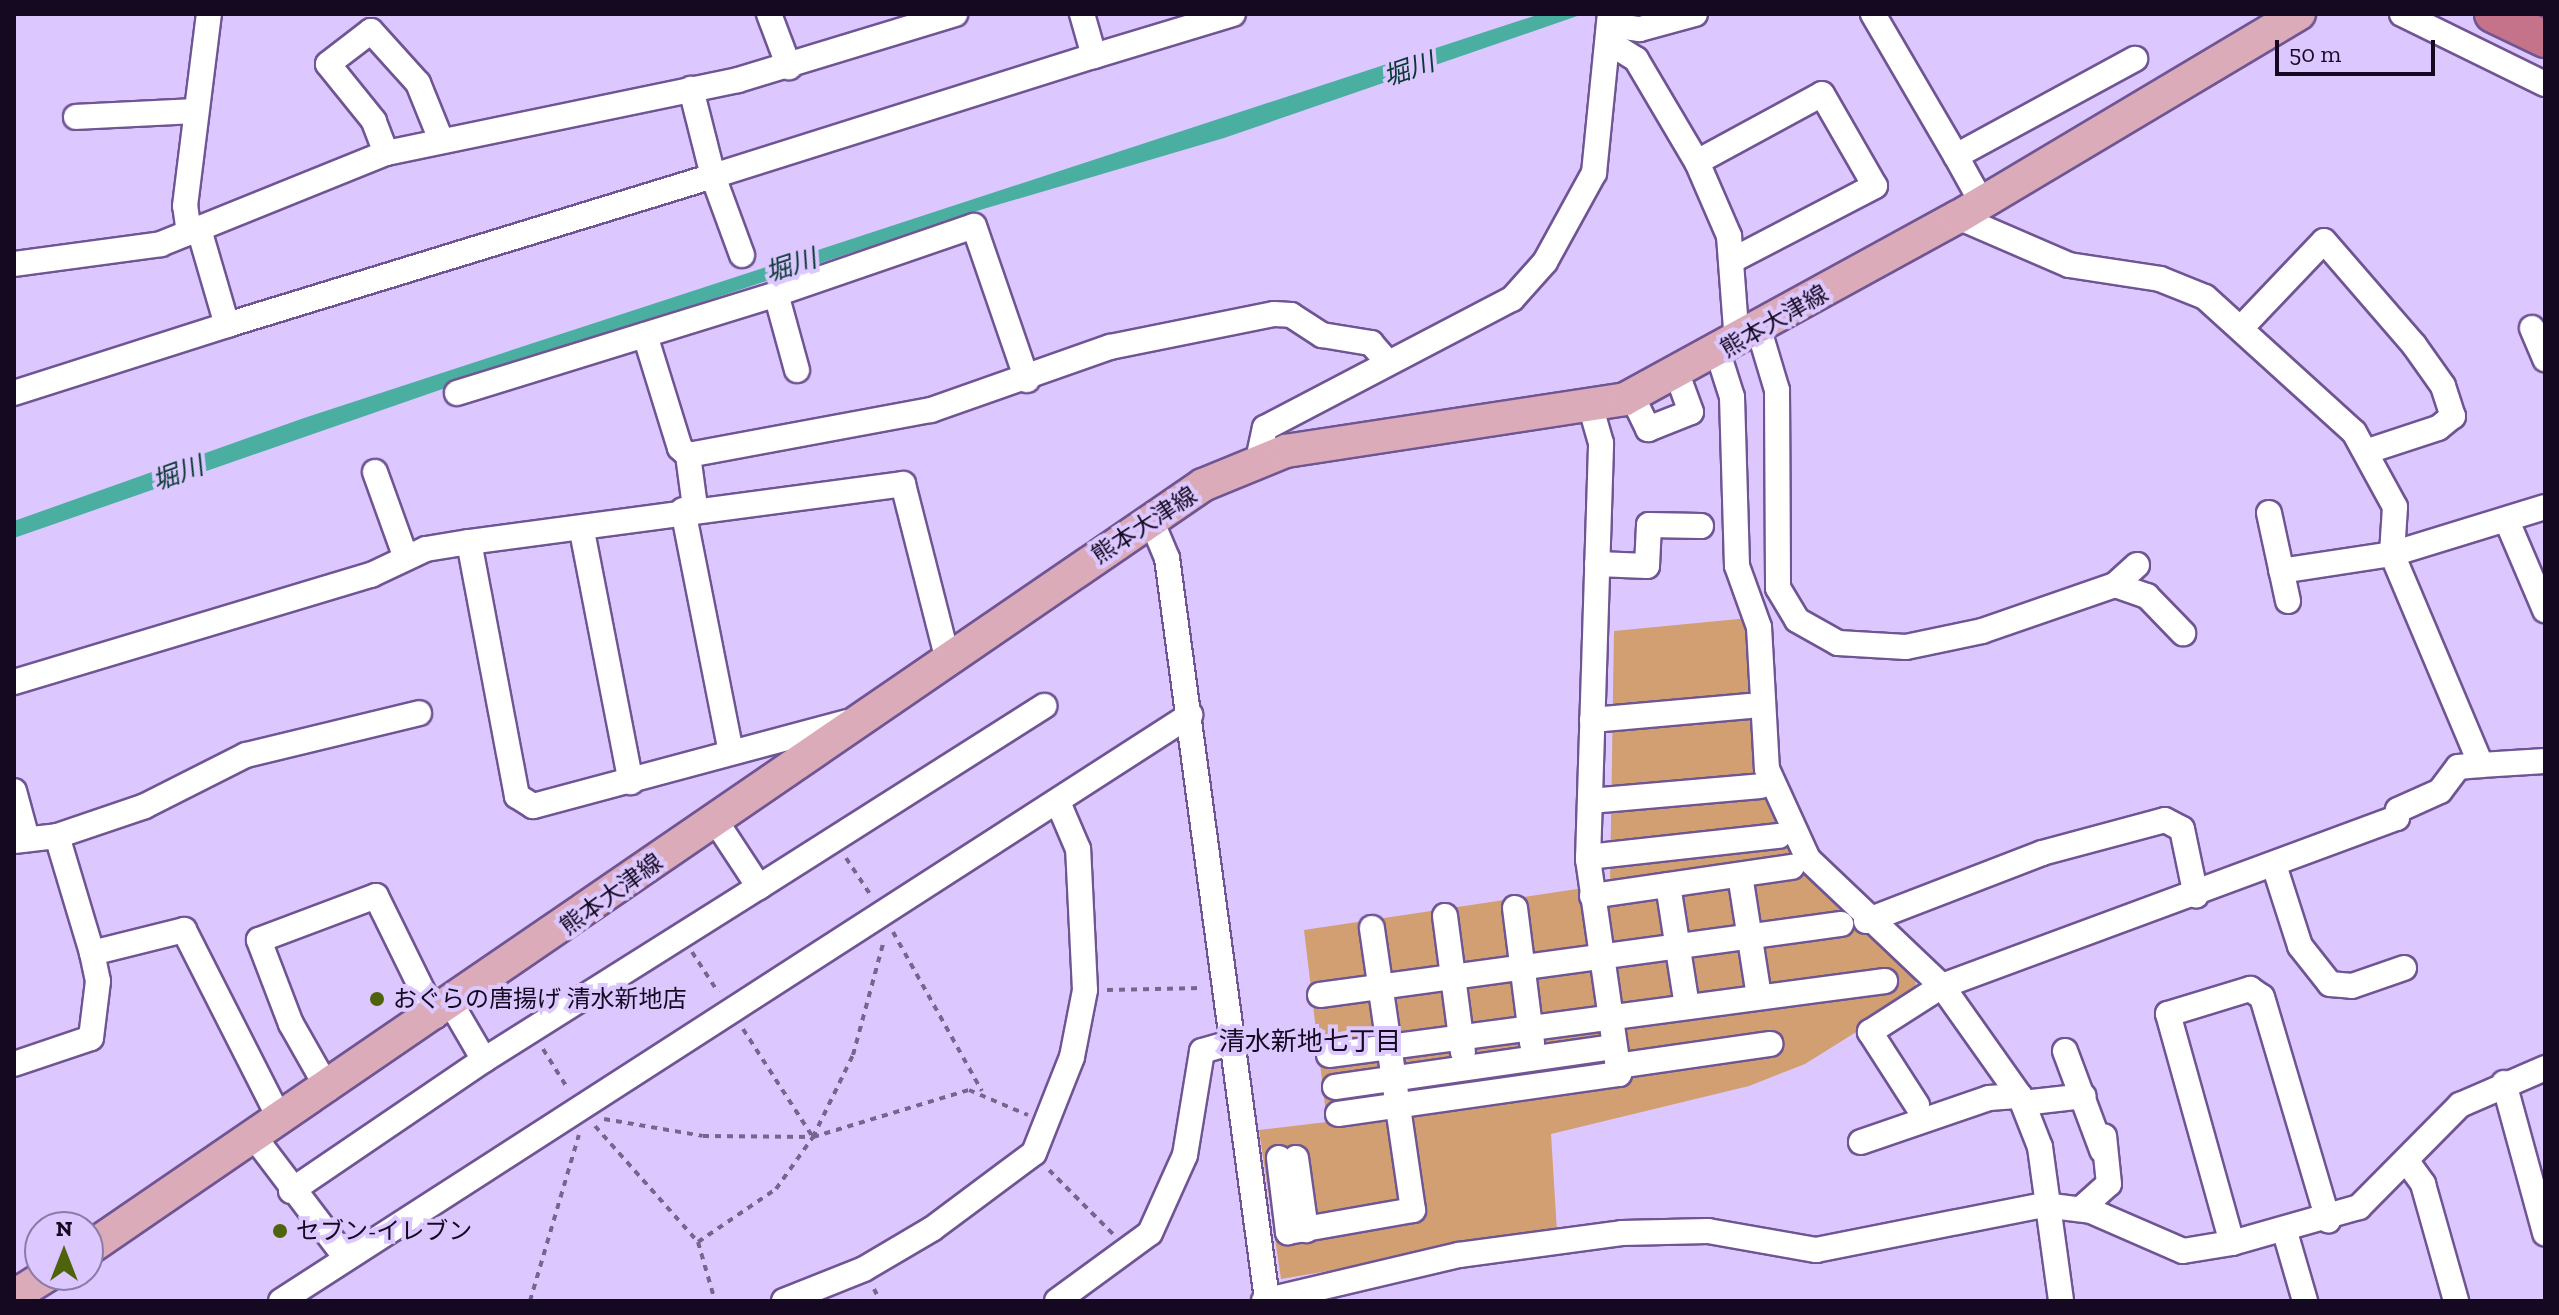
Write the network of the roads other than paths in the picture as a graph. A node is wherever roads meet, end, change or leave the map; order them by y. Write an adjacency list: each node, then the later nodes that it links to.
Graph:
1 (209, 14): 18 (street)
2 (769, 14): 15 (street)
3 (955, 14): 15 (street)
4 (1082, 14): 13 (street)
5 (1233, 14): 13 (street)
6 (1695, 14): 11 (street)
7 (1873, 14): 22 (street)
8 (2299, 14): 25 (main road, 熊本大津線)
9 (2402, 14): 16 (street)
10 (2493, 14): 12 (highway)
11 (1610, 27): 23 (street); 37 (street)
12 (2545, 39)
13 (1094, 56): 24 (street)
14 (2135, 59): 22 (street)
15 (789, 67): 17 (street)
16 (2545, 84)
17 (691, 89): 20 (street); 24 (street)
18 (194, 111): 19 (street); 26 (street)
19 (76, 117)
20 (441, 140): 21 (street); 21 (street)
21 (386, 153): 26 (street)
22 (1956, 156): 25 (street)
23 (1697, 162): 28 (street); 28 (street)
24 (713, 176): 27 (street); 31 (street)
25 (1970, 210): 32 (street); 35 (main road, 熊本大津線)
26 (194, 231): 29 (street); 31 (street)
27 (742, 255)
28 (1733, 260): 35 (street)
29 (14, 264)
30 (776, 294): 34 (street); 38 (street); 39 (street)
31 (227, 325): 40 (street)
32 (2243, 326): 43 (street); 43 (street)
33 (2532, 328): 36 (street)
34 (645, 335): 41 (street); 44 (street)
35 (1738, 342): 42 (main road, 熊本大津線); 60 (street); 94 (street)
36 (2545, 359)
37 (1386, 360): 39 (street); 45 (street)
38 (797, 370)
39 (1027, 380): 44 (street)
40 (14, 393)
41 (457, 393)
42 (1591, 408): 45 (main road, 熊本大津線); 57 (street)
43 (2368, 451): 55 (street)
44 (688, 455): 48 (street)
45 (1258, 460): 50 (main road, 熊本大津線)
46 (375, 472): 56 (street)
47 (2545, 507): 51 (street)
48 (689, 508): 53 (street); 64 (street); 72 (street)
49 (2269, 513): 59 (street)
50 (1151, 520): 64 (main road, 熊本大津線); 69 (street)
51 (2507, 521): 55 (street); 62 (street)
52 (1701, 526): 57 (street)
53 (582, 531): 54 (street); 75 (street)
54 (469, 542): 56 (street); 75 (street)
55 (2392, 554): 59 (street); 74 (street)
56 (406, 558): 65 (street)
57 (1597, 564): 70 (street)
58 (2137, 565): 60 (street)
59 (2281, 571): 61 (street)
60 (2115, 585): 63 (street)
61 (2288, 601)
62 (2545, 610)
63 (2183, 633)
64 (947, 656): 71 (main road, 熊本大津線)
65 (14, 682)
66 (1044, 706): 89 (street)
67 (1749, 706): 70 (street)
68 (419, 713): 81 (street)
69 (1190, 715): 79 (street); 114 (street)
70 (1592, 720): 78 (street)
71 (853, 721): 72 (street); 80 (main road, 熊本大津線)
72 (731, 752): 75 (street)
73 (2545, 761): 74 (street)
74 (2481, 765): 85 (street)
75 (631, 782)
76 (1760, 786): 78 (street)
77 (14, 791): 83 (street)
78 (1590, 801): 84 (street)
79 (1058, 802): 148 (street); 151 (street)
80 (715, 820): 89 (street); 110 (main road, 熊本大津線)
81 (57, 836): 83 (street); 99 (street)
82 (1779, 836): 84 (street)
83 (21, 840)
84 (1588, 857): 90 (street)
85 (2274, 865): 91 (street); 102 (street)
86 (1792, 867): 87 (street)
87 (1740, 875): 88 (street); 97 (street)
88 (1668, 885): 90 (street); 98 (street)
89 (759, 887): 120 (street)
90 (1592, 896): 100 (street)
91 (2196, 896): 94 (street); 105 (street)
92 (1515, 908): 101 (street)
93 (1445, 916): 103 (street)
94 (1866, 921): 105 (street)
95 (1841, 924): 97 (street)
96 (1372, 928): 106 (street)
97 (1749, 936): 98 (street); 108 (street)
98 (1677, 947): 100 (street); 109 (street)
99 (92, 953): 122 (street); 136 (street)
100 (1599, 957): 101 (street); 111 (street)
101 (1522, 968): 103 (street); 112 (street)
102 (2404, 968)
103 (1453, 977): 106 (street); 113 (street)
104 (1885, 981): 108 (street)
105 (1942, 986): 132 (street); 134 (street)
106 (1381, 987): 107 (street); 116 (street)
107 (1320, 995)
108 (1759, 997): 109 (street)
109 (1687, 1007): 111 (street)
110 (443, 1010): 120 (street); 129 (main road, 熊本大津線); 129 (street)
111 (1609, 1017): 112 (street); 121 (street)
112 (1530, 1027): 113 (street); 119 (street)
113 (1461, 1037): 116 (street); 124 (street)
114 (1233, 1042): 152 (street); 153 (street)
115 (1770, 1044): 121 (street)
116 (1390, 1046): 118 (street); 125 (street)
117 (2065, 1051): 131 (street)
118 (1329, 1055)
119 (1534, 1059): 121 (street); 124 (street); 127 (street)
120 (484, 1060): 140 (street)
121 (1617, 1063): 127 (street)
122 (14, 1064)
123 (2545, 1068): 126 (street)
124 (1466, 1069): 125 (street); 130 (street)
125 (1394, 1079): 128 (street); 133 (street)
126 (2504, 1083): 139 (street); 145 (street)
127 (1538, 1085): 130 (street)
128 (1335, 1087)
129 (328, 1089): 136 (main road, 熊本大津線)
130 (1469, 1094): 133 (street)
131 (2084, 1096): 132 (street); 142 (street)
132 (2022, 1100): 137 (street); 141 (street)
133 (1398, 1105): 135 (street); 138 (street)
134 (1917, 1105)
135 (1338, 1114)
136 (268, 1130): 140 (street); 146 (main road, 熊本大津線)
137 (1861, 1142)
138 (1288, 1158)
139 (2408, 1163): 143 (street); 156 (street)
140 (291, 1191): 148 (street)
141 (2044, 1205): 142 (street); 149 (street); 154 (street)
142 (2082, 1208): 147 (street)
143 (2328, 1220): 144 (street); 147 (street)
144 (2285, 1232): 147 (street); 155 (street)
145 (2545, 1233)
146 (104, 1238)
147 (2232, 1243)
148 (346, 1258): 150 (street)
149 (1334, 1293): 153 (street)
150 (281, 1301)
151 (784, 1301)
152 (1057, 1301)
153 (1266, 1301)
154 (2061, 1301)
155 (2305, 1301)
156 (2456, 1301)

